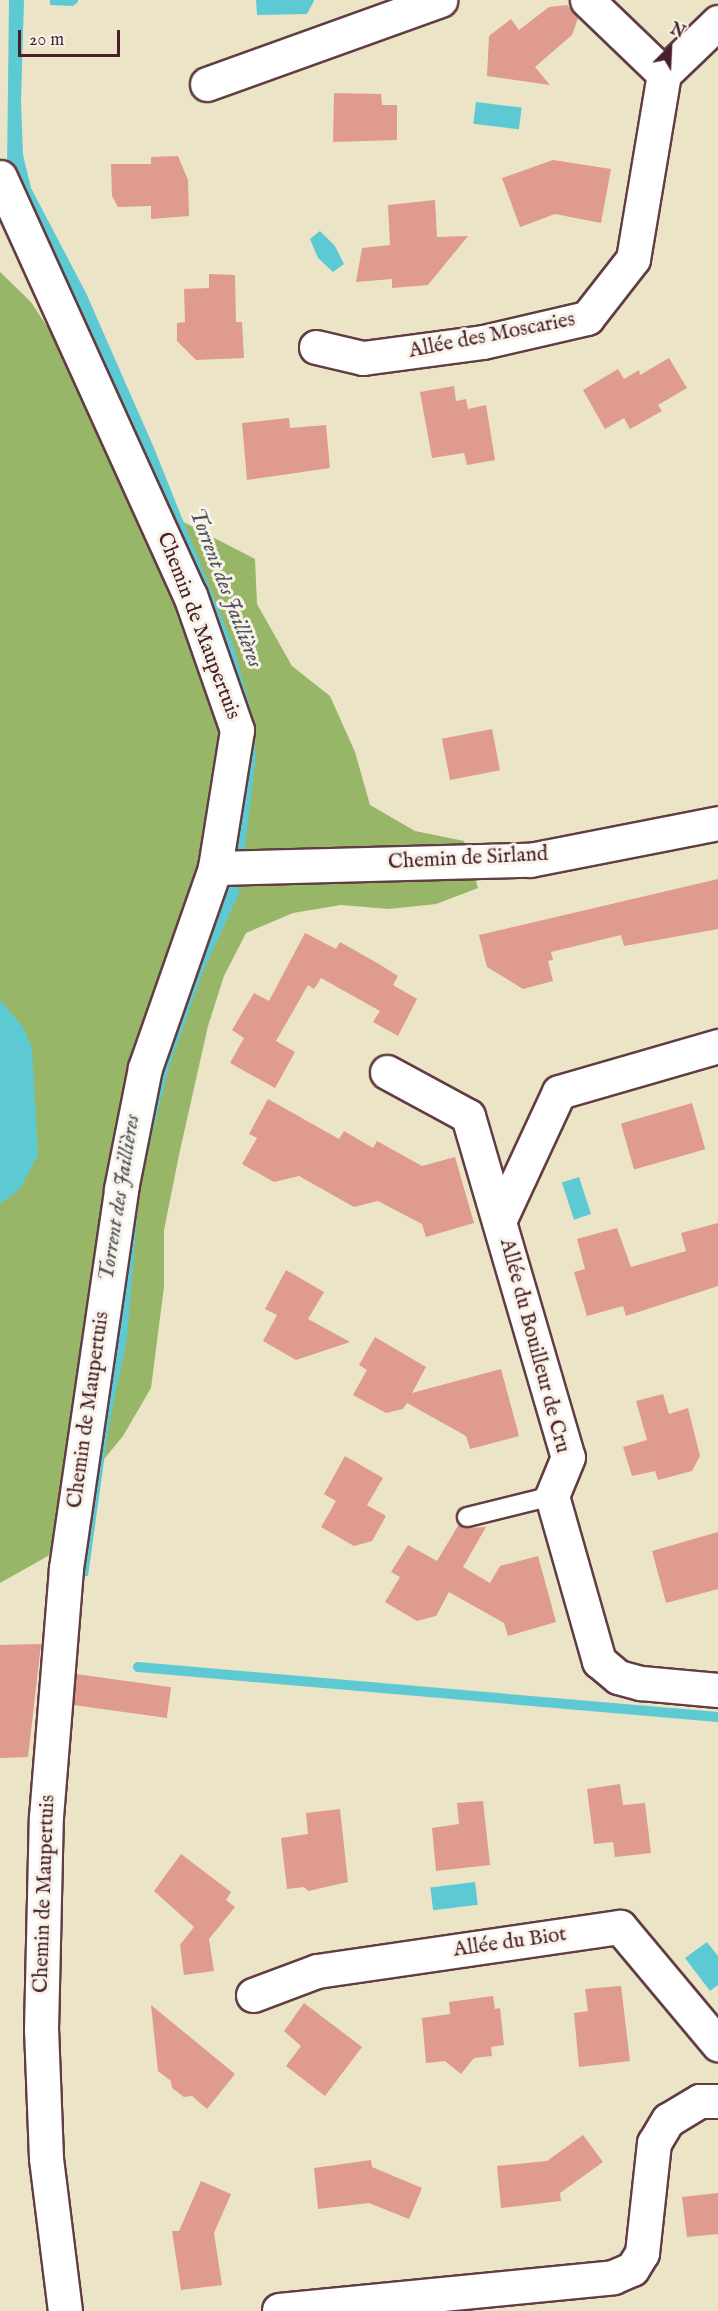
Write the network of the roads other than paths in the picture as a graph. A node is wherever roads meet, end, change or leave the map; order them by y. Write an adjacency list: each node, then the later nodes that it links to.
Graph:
1 (440, 0): 5 (street)
2 (587, 0): 4 (street)
3 (718, 22): 4 (street)
4 (664, 74): 7 (street, Allée des Moscaries)
5 (207, 84)
6 (0, 177): 9 (street, Chemin de Maupertuis)
7 (316, 347)
8 (718, 823): 9 (street, Chemin de Sirland)
9 (218, 868): 20 (street, Chemin de Maupertuis)
10 (718, 1046): 12 (street, Allée du Bouilleur de Cru)
11 (387, 1072): 12 (street, Allée du Bouilleur de Cru)
12 (499, 1221): 13 (street, Allée du Bouilleur de Cru)
13 (552, 1496): 14 (lane); 15 (street)
14 (467, 1517)
15 (718, 1690)
16 (253, 1995): 17 (street, Allée du Biot)
17 (718, 2044)
18 (718, 2101): 19 (street)
19 (279, 2310)
20 (65, 2311)

